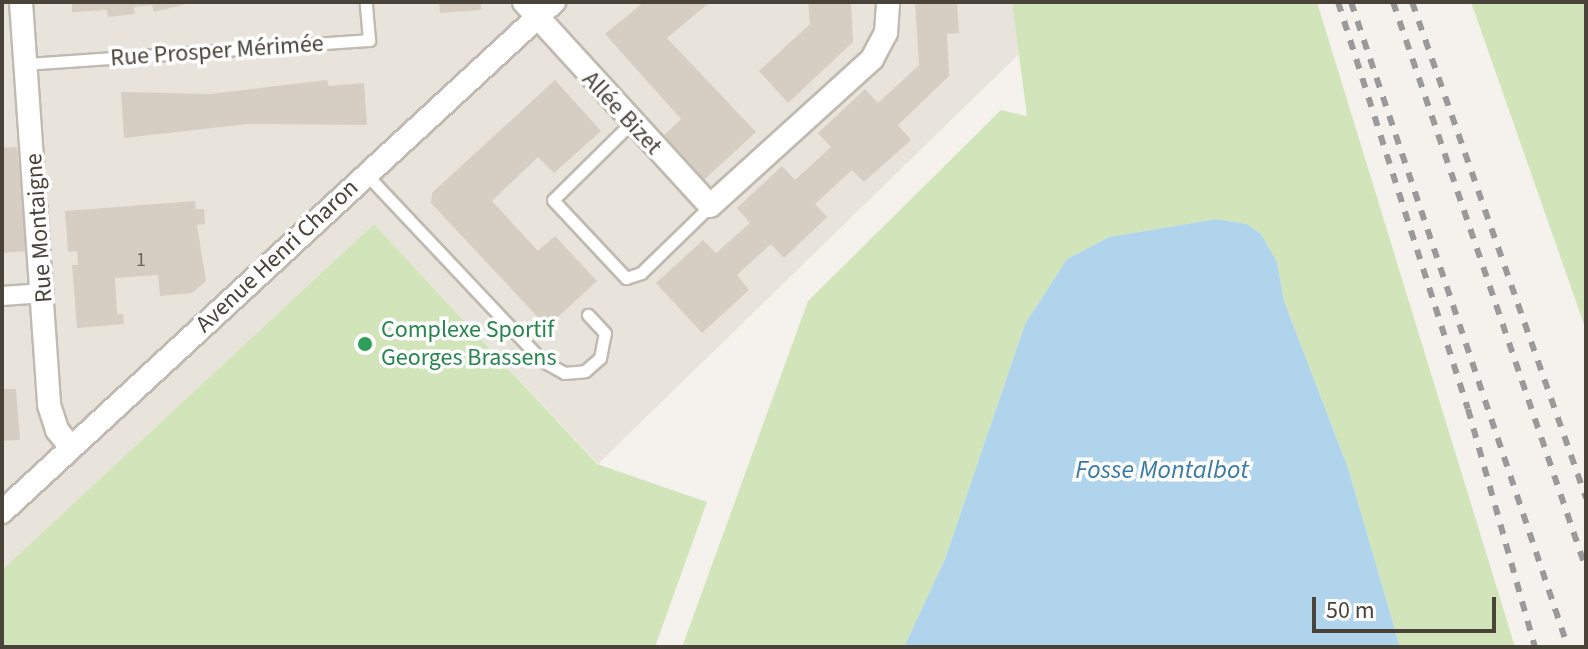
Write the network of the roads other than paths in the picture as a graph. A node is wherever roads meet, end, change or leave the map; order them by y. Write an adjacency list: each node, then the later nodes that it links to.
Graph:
1 (21, 2): 6 (street, Rue Montaigne)
2 (366, 2): 6 (lane, Rue Prosper Mérimée)
3 (554, 2): 5 (street, Avenue Henri Charon)
4 (888, 2): 9 (street)
5 (530, 10): 7 (street, Allée Bizet); 8 (street, Avenue Henri Charon)
6 (26, 64): 10 (street, Rue Montaigne)
7 (630, 124): 9 (street, Allée Bizet); 9 (lane)
8 (366, 174): 12 (lane); 13 (street, Avenue Henri Charon)
9 (710, 206)
10 (44, 293): 11 (street); 13 (street, Rue Montaigne)
11 (2, 296)
12 (588, 315)
13 (71, 447): 14 (street, Avenue Henri Charon)
14 (2, 512)

